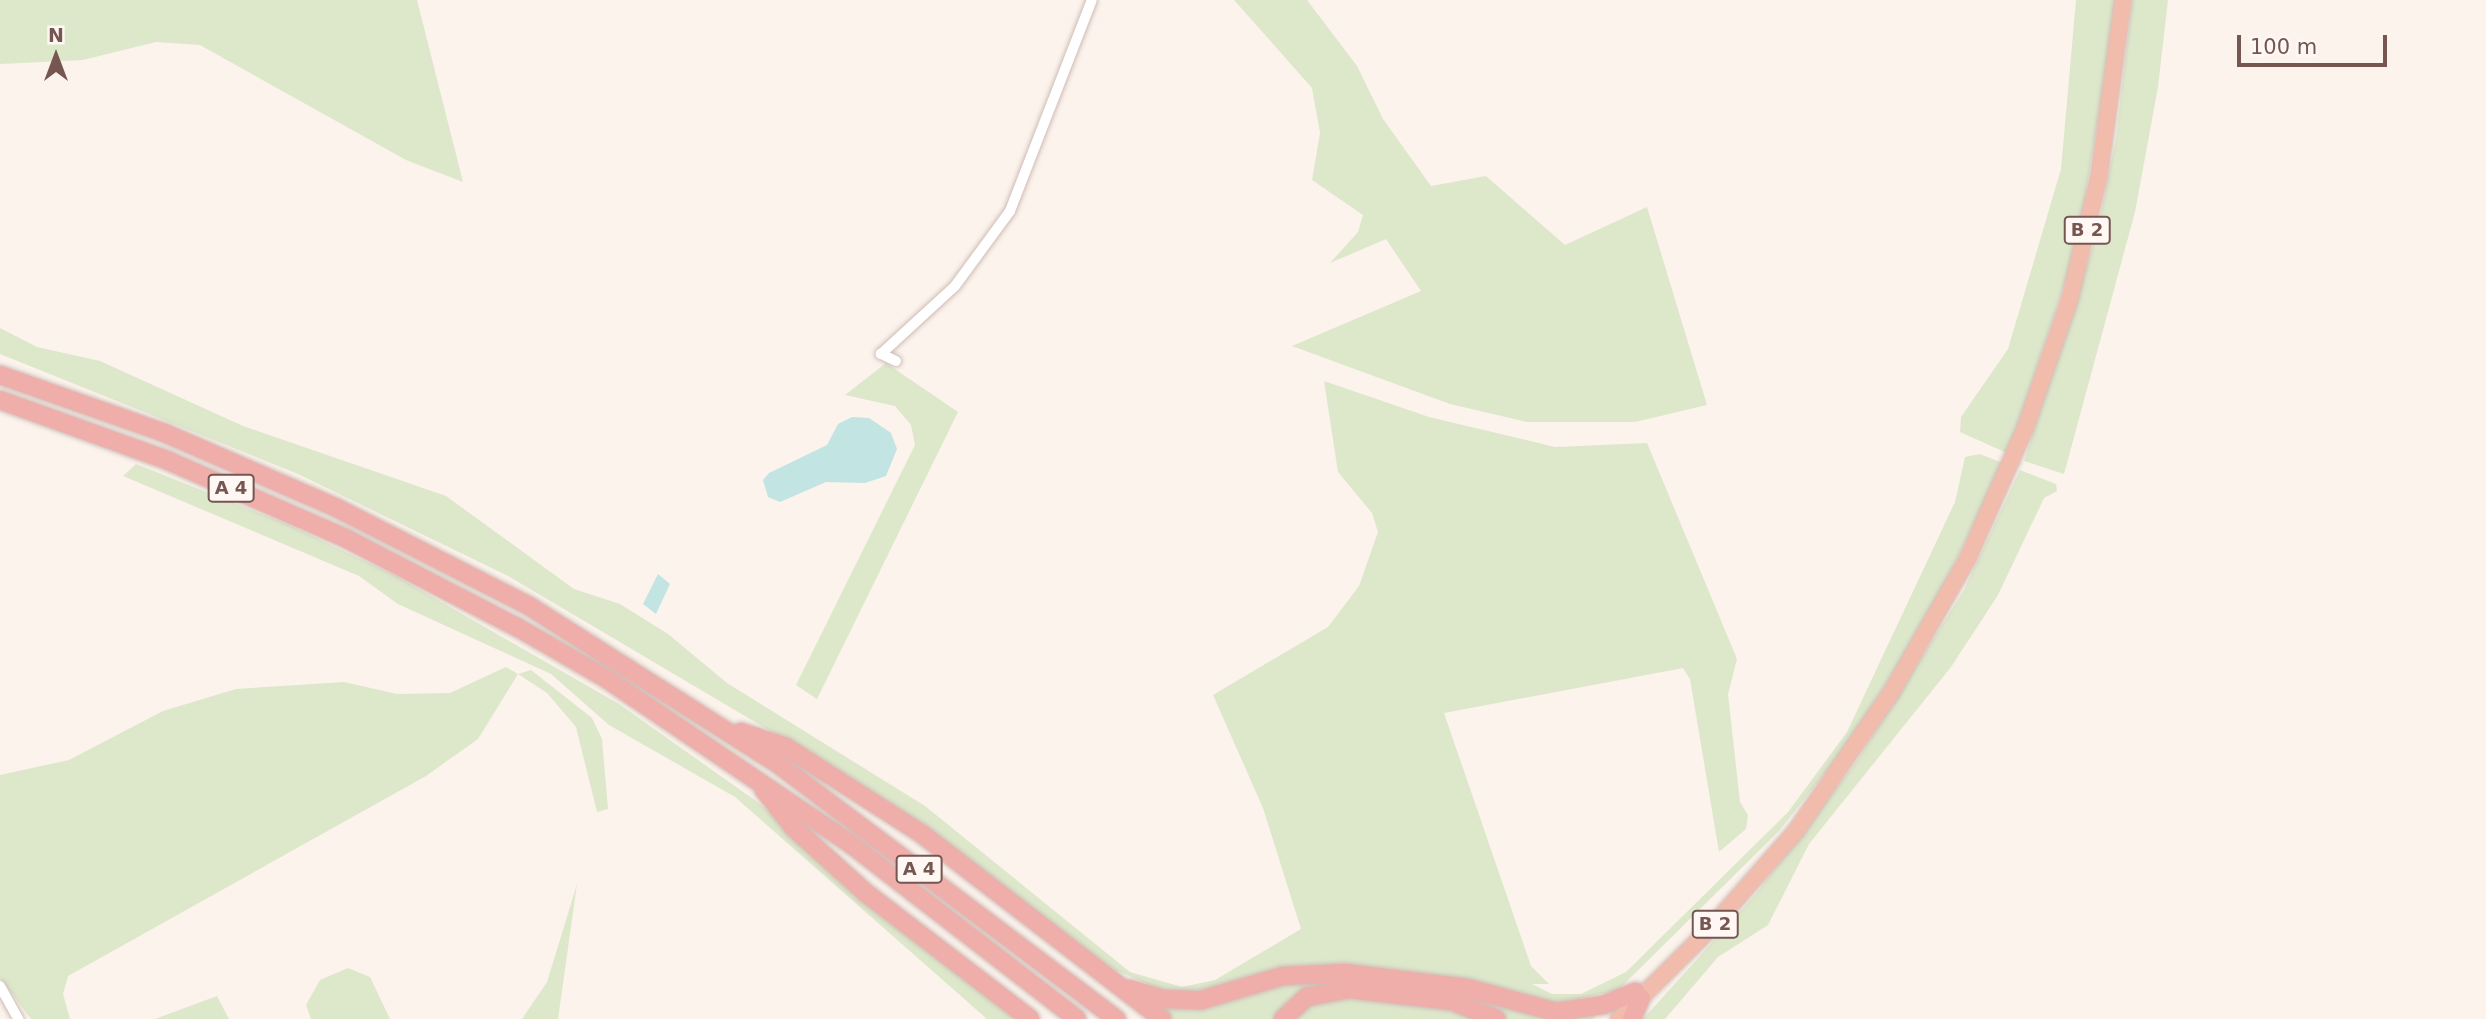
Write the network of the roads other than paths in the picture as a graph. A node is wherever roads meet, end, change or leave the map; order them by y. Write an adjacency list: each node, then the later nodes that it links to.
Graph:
1 (1092, 0): 3 (street)
2 (2123, 0): 10 (highway, B 2)
3 (896, 361)
4 (0, 375): 6 (highway, A 4)
5 (0, 400): 7 (highway, A 4)
6 (718, 724): 8 (highway); 14 (highway, A 4)
7 (754, 776): 12 (highway); 13 (highway, A 4)
8 (1115, 983): 10 (highway); 15 (highway)
9 (0, 986): 11 (street)
10 (1638, 995): 18 (highway, B 2); 19 (highway, B 2); 20 (highway)
11 (18, 1019)
12 (1030, 1019)
13 (1077, 1019)
14 (1116, 1019)
15 (1162, 1019)
16 (1283, 1019): 17 (highway)
17 (1496, 1019)
18 (1606, 1019)
19 (1619, 1019)
20 (1632, 1019)

